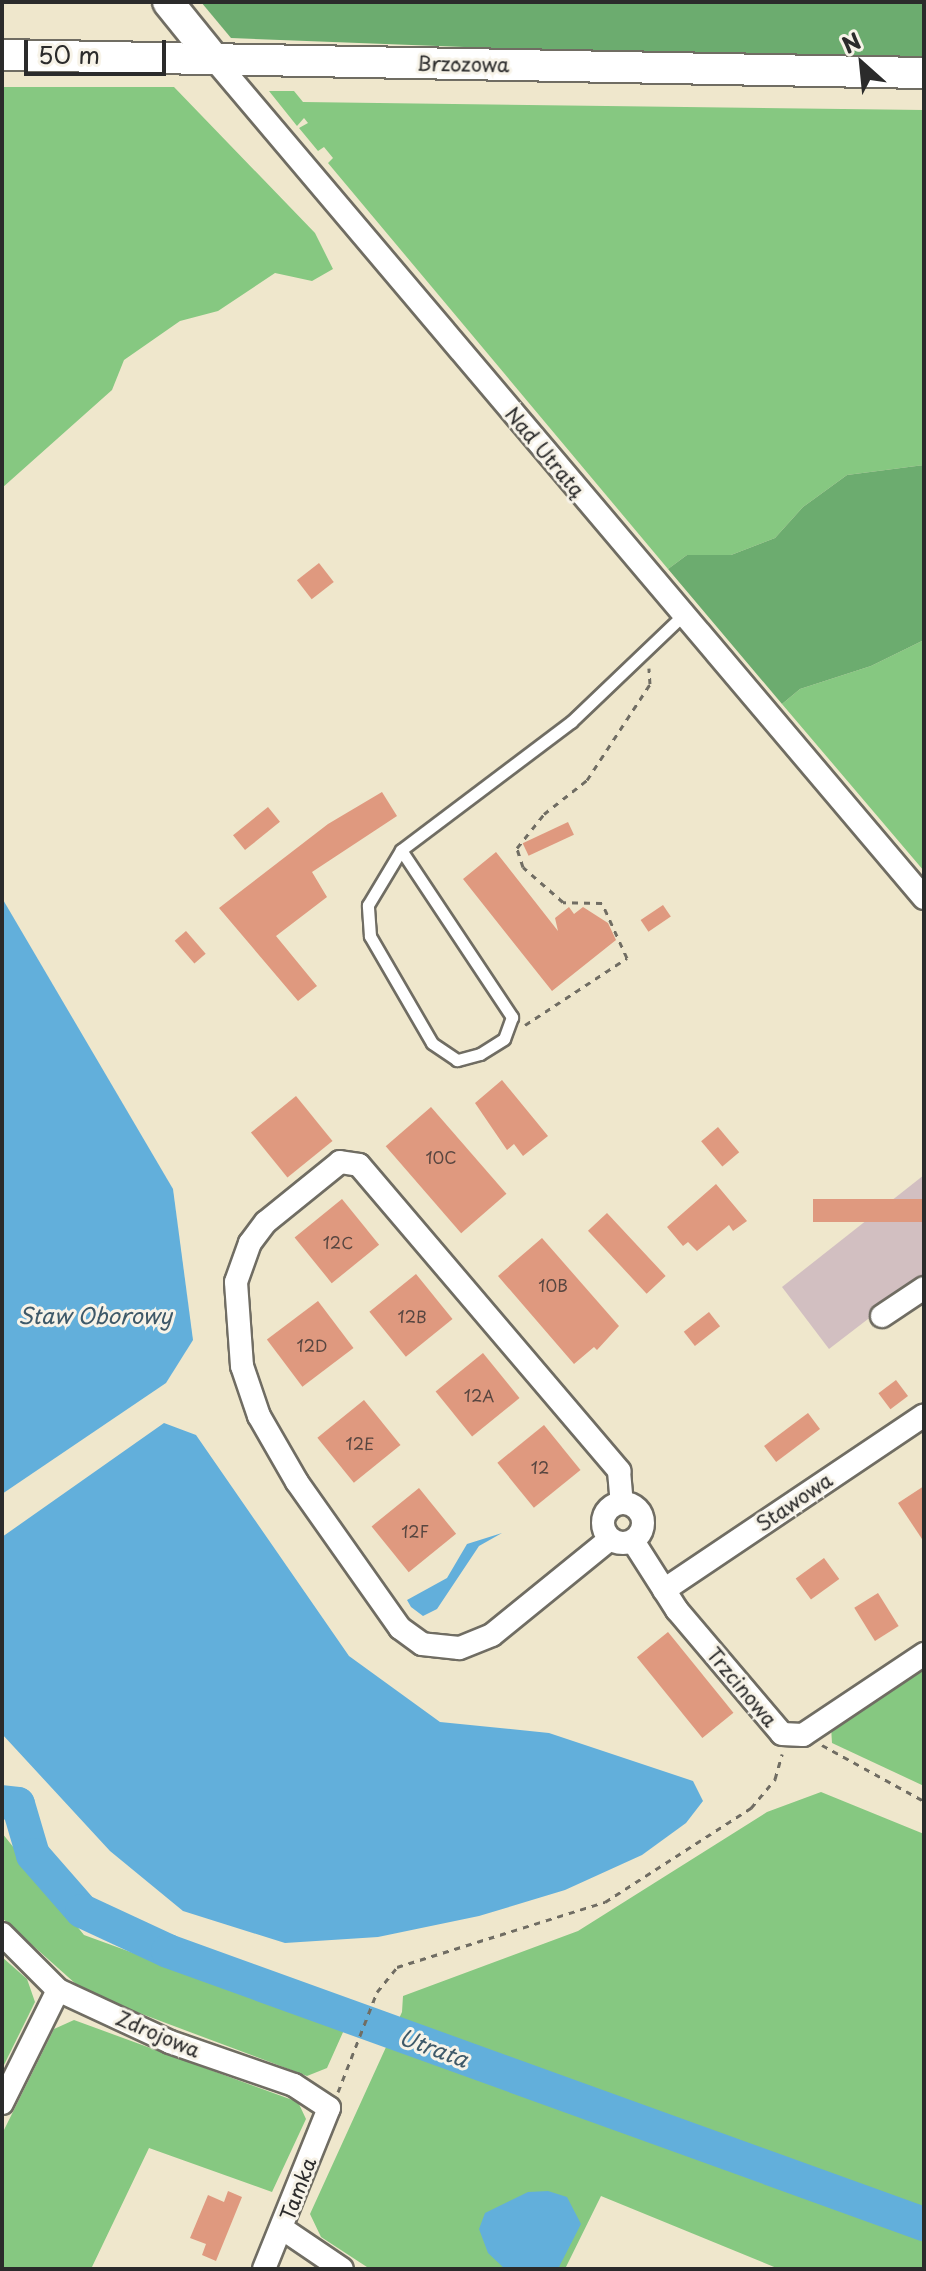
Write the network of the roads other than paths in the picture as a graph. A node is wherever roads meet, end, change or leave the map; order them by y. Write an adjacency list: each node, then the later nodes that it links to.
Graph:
1 (168, 2): 3 (street, Nad Utratą)
2 (2, 55): 3 (street, Brzozowa)
3 (214, 59): 4 (street, Brzozowa); 5 (street, Nad Utratą)
4 (924, 73)
5 (683, 615): 6 (lane); 7 (street, Nad Utratą)
6 (401, 850): 6 (lane)
7 (924, 898)
8 (924, 1288): 9 (street)
9 (882, 1316)
10 (924, 1415): 14 (street, Stawowa)
11 (622, 1503): 12 (street); 12 (street); 13 (street)
12 (610, 1539): 13 (street)
13 (633, 1541): 14 (street, Trzcinowa)
14 (664, 1590): 15 (street, Trzcinowa)
15 (924, 1654)
16 (2, 1934): 17 (street, Zdrojowa)
17 (58, 1990): 18 (street); 19 (street, Zdrojowa)
18 (2, 2103)
19 (329, 2108): 20 (street, Tamka)
20 (283, 2229): 21 (street, Tamka); 22 (street)
21 (264, 2269)
22 (342, 2269)

